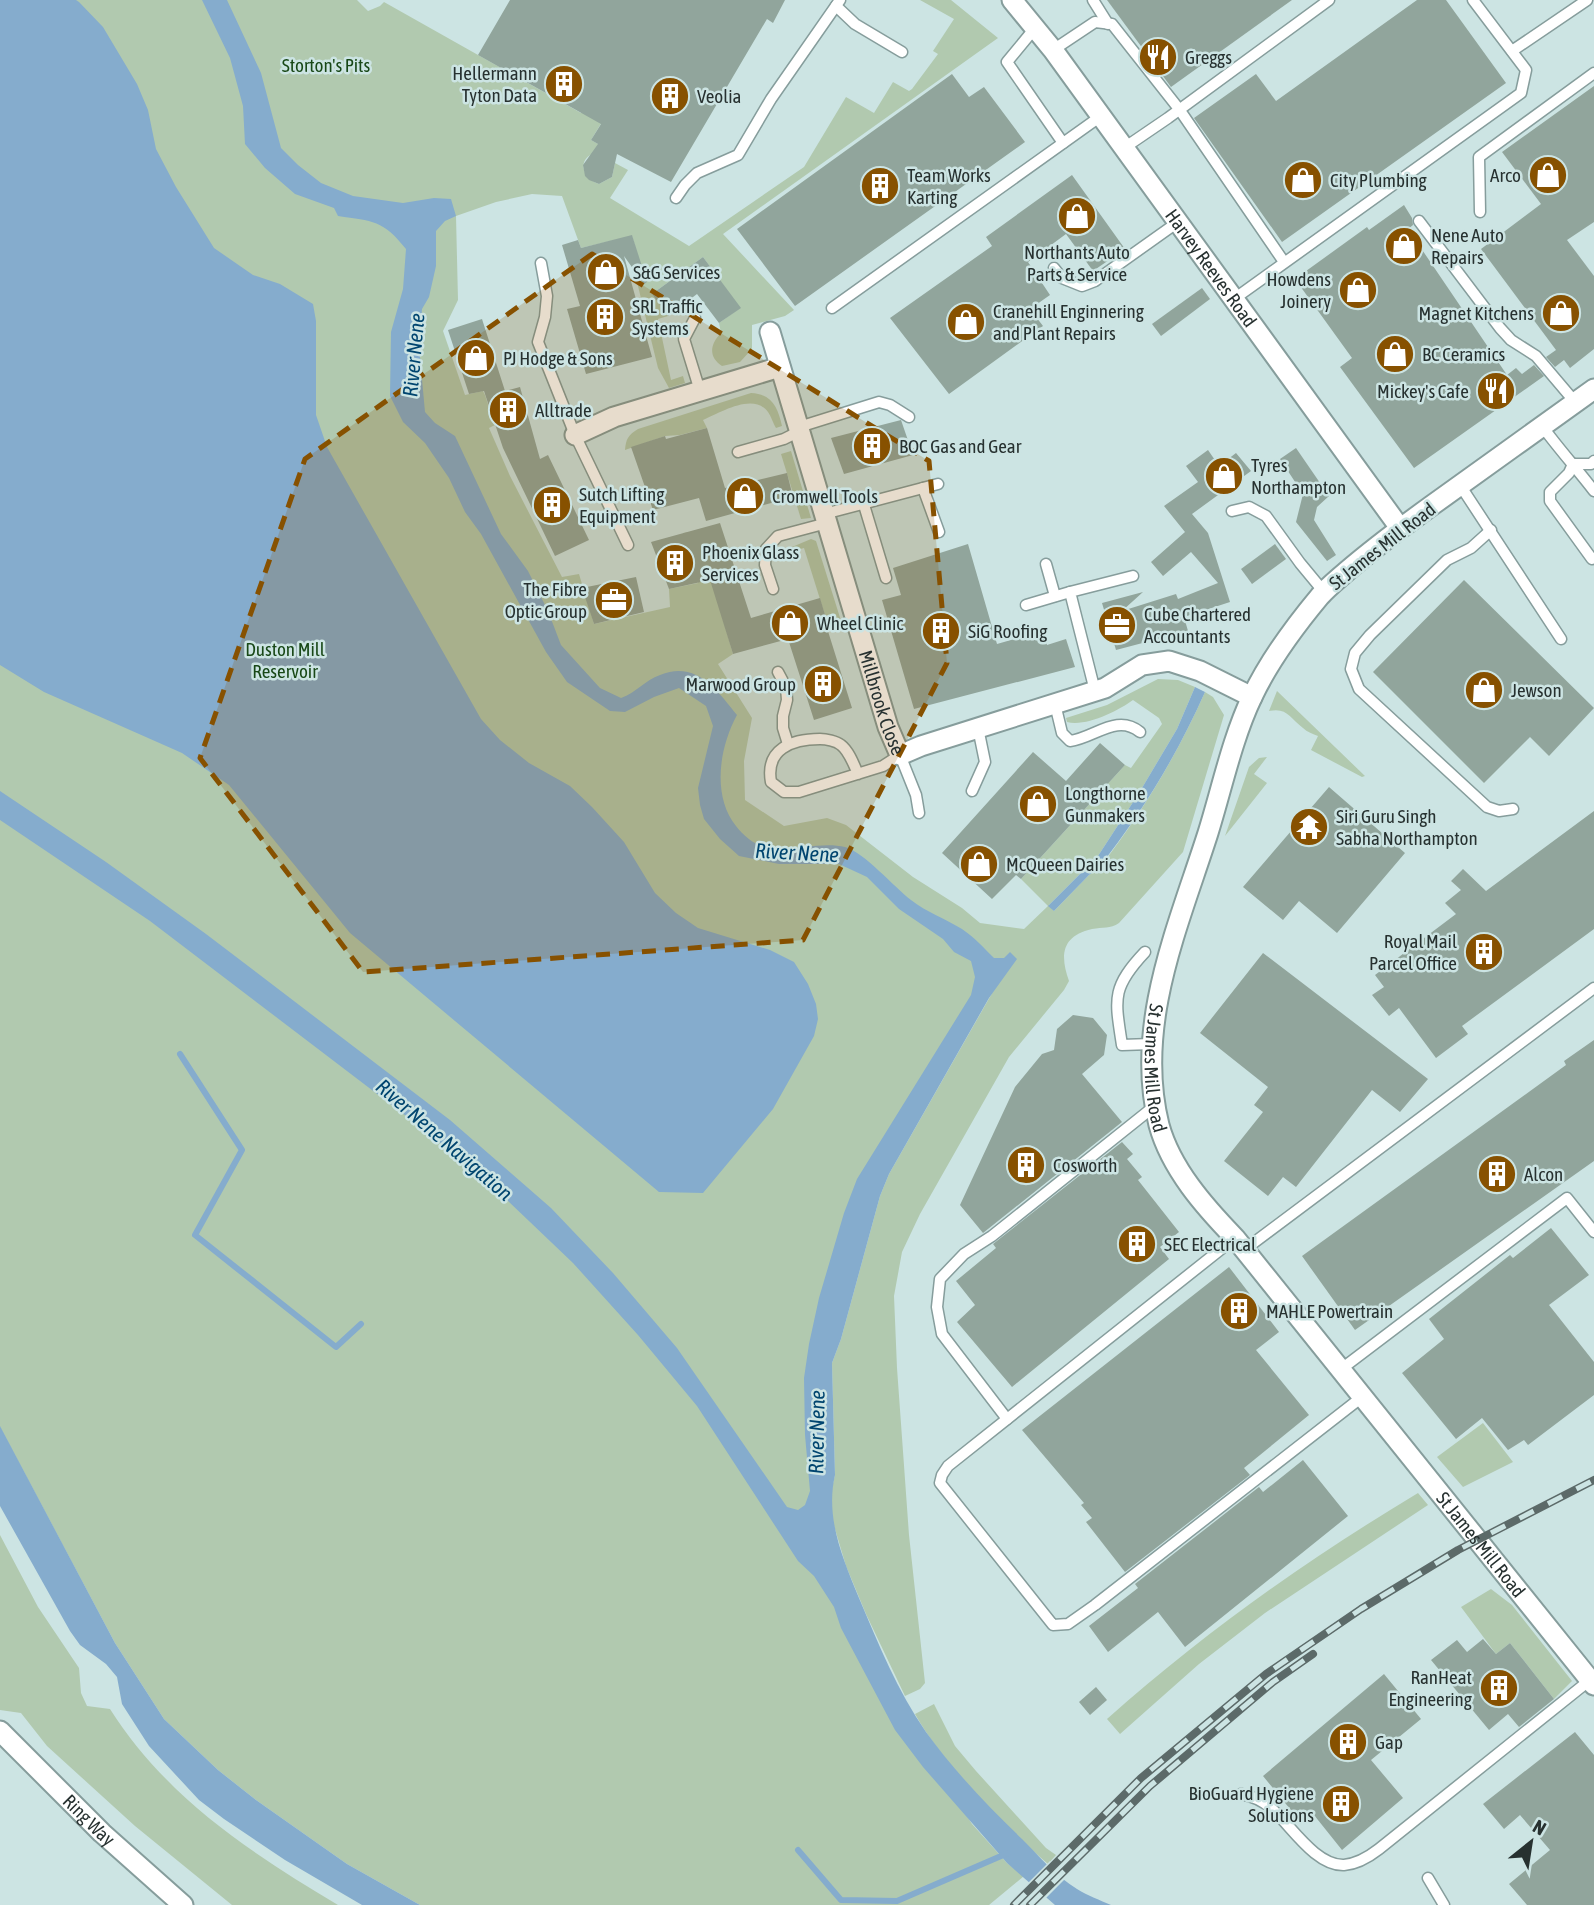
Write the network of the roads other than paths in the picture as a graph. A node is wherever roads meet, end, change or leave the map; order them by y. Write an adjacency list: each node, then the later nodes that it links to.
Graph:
1 (1093, 0): 7 (lane)
2 (1329, 0): 13 (lane)
3 (1473, 0): 10 (lane)
4 (1587, 0): 10 (lane)
5 (838, 3): 11 (lane); 17 (lane)
6 (1016, 5): 8 (street, Harvey Reeves Road)
7 (1108, 24): 9 (lane); 13 (lane)
8 (1036, 27): 9 (street, Harvey Reeves Road); 15 (lane)
9 (1053, 50): 14 (street, Harvey Reeves Road)
10 (1512, 51): 21 (lane)
11 (902, 52)
12 (1594, 73): 18 (lane)
13 (1179, 109): 16 (lane); 21 (lane)
14 (1101, 116): 15 (lane); 16 (street, Harvey Reeves Road)
15 (1063, 143): 25 (lane)
16 (1124, 148): 20 (street, Harvey Reeves Road)
17 (676, 198)
18 (1480, 212)
19 (1419, 221): 31 (lane)
20 (1178, 222): 23 (lane); 24 (street, Harvey Reeves Road)
21 (1284, 262): 24 (lane)
22 (541, 263): 35 (lane)
23 (1054, 268)
24 (1234, 299): 46 (street, Harvey Reeves Road)
25 (832, 308)
26 (695, 318): 30 (lane)
27 (770, 332): 28 (street, Millbrook Close)
28 (780, 367): 30 (street); 34 (street, Millbrook Close)
29 (1594, 389): 31 (street, St James Mill Road)
30 (700, 391): 35 (street)
31 (1575, 402): 33 (street, St James Mill Road)
32 (909, 417): 34 (lane)
33 (1542, 426): 38 (lane); 40 (street, St James Mill Road)
34 (799, 429): 36 (lane); 45 (street, Millbrook Close)
35 (575, 435): 49 (lane)
36 (738, 452)
37 (1594, 461): 38 (lane)
38 (1573, 464): 42 (lane); 50 (lane)
39 (939, 484): 41 (lane)
40 (1460, 485): 46 (street, St James Mill Road); 47 (lane)
41 (923, 488): 43 (lane); 48 (lane)
42 (1594, 491)
43 (864, 505): 45 (lane); 53 (lane)
44 (1232, 511): 56 (lane)
45 (826, 519): 54 (lane); 67 (street, Millbrook Close)
46 (1400, 528): 56 (street, St James Mill Road)
47 (1491, 530): 59 (lane); 70 (lane)
48 (939, 532)
49 (628, 545)
50 (1592, 559)
51 (1046, 564): 57 (lane)
52 (1133, 576): 55 (lane)
53 (886, 579)
54 (773, 589)
55 (1070, 592): 57 (lane); 61 (lane)
56 (1324, 592): 62 (street, St James Mill Road)
57 (1055, 596): 58 (lane)
58 (1026, 605)
59 (1561, 639)
60 (778, 672): 66 (lane)
61 (1095, 691): 62 (street, Millbrook Close); 63 (street, Millbrook Close)
62 (1252, 697): 74 (street, St James Mill Road)
63 (1055, 704): 64 (street, Millbrook Close); 65 (lane)
64 (978, 728): 67 (street, Millbrook Close); 69 (lane)
65 (1140, 732)
66 (788, 744): 68 (lane); 68 (lane)
67 (900, 755): 68 (lane); 71 (lane)
68 (858, 774)
69 (972, 791)
70 (1513, 809)
71 (919, 813)
72 (1145, 953): 74 (lane)
73 (1594, 988): 77 (lane)
74 (1151, 1044): 75 (street, St James Mill Road)
75 (1156, 1105): 77 (street, St James Mill Road); 80 (lane)
76 (1594, 1232): 78 (lane)
77 (1240, 1244): 78 (street, St James Mill Road); 80 (lane)
78 (1340, 1370): 79 (street, St James Mill Road)
79 (1362, 1397): 80 (lane); 81 (street, St James Mill Road)
80 (1007, 1419)
81 (1592, 1682): 83 (lane)
82 (0, 1731): 85 (street, Ring Way)
83 (1241, 1794)
84 (1428, 1878): 86 (lane)
85 (171, 1901)
86 (1444, 1905)

